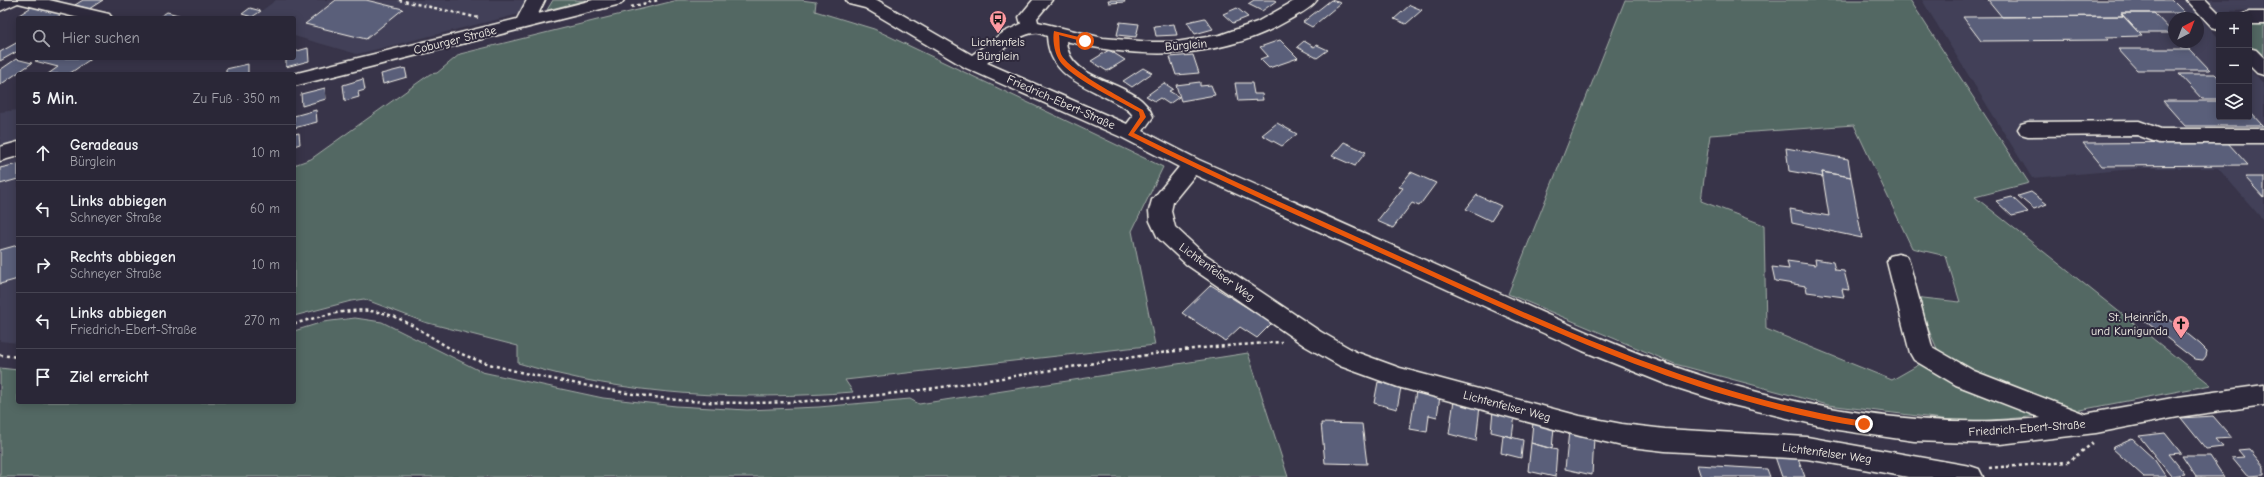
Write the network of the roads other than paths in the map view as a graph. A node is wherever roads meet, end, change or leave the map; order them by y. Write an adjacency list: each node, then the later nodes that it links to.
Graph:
1 (11, 0): 9 (street)
2 (25, 0): 10 (street)
3 (536, 0): 14 (street)
4 (615, 0): 14 (street, Coburger Straße)
5 (1044, 0): 15 (street)
6 (1308, 0): 16 (street, Bürglein)
7 (2196, 0): 13 (street)
8 (865, 1): 18 (street, Friedrich-Ebert-Straße)
9 (0, 6)
10 (94, 16)
11 (2252, 18): 12 (street)
12 (2264, 18)
13 (2216, 19)
14 (518, 24): 20 (street, Coburger Straße)
15 (1030, 28): 16 (street, Bürglein); 18 (street)
16 (1056, 33): 22 (street)
17 (2252, 57): 19 (street)
18 (973, 64): 22 (street, Friedrich-Ebert-Straße)
19 (2264, 69)
20 (296, 80)
21 (2028, 129): 23 (street)
22 (1130, 133): 26 (street, Friedrich-Ebert-Straße)
23 (2264, 136)
24 (16, 150): 25 (street)
25 (0, 154)
26 (1192, 165): 29 (street, Friedrich-Ebert-Straße); 30 (street, Lichtenfelser Weg)
27 (1898, 262): 29 (street)
28 (2264, 395): 29 (street, Friedrich-Ebert-Straße)
29 (2090, 424)
30 (1977, 473)

